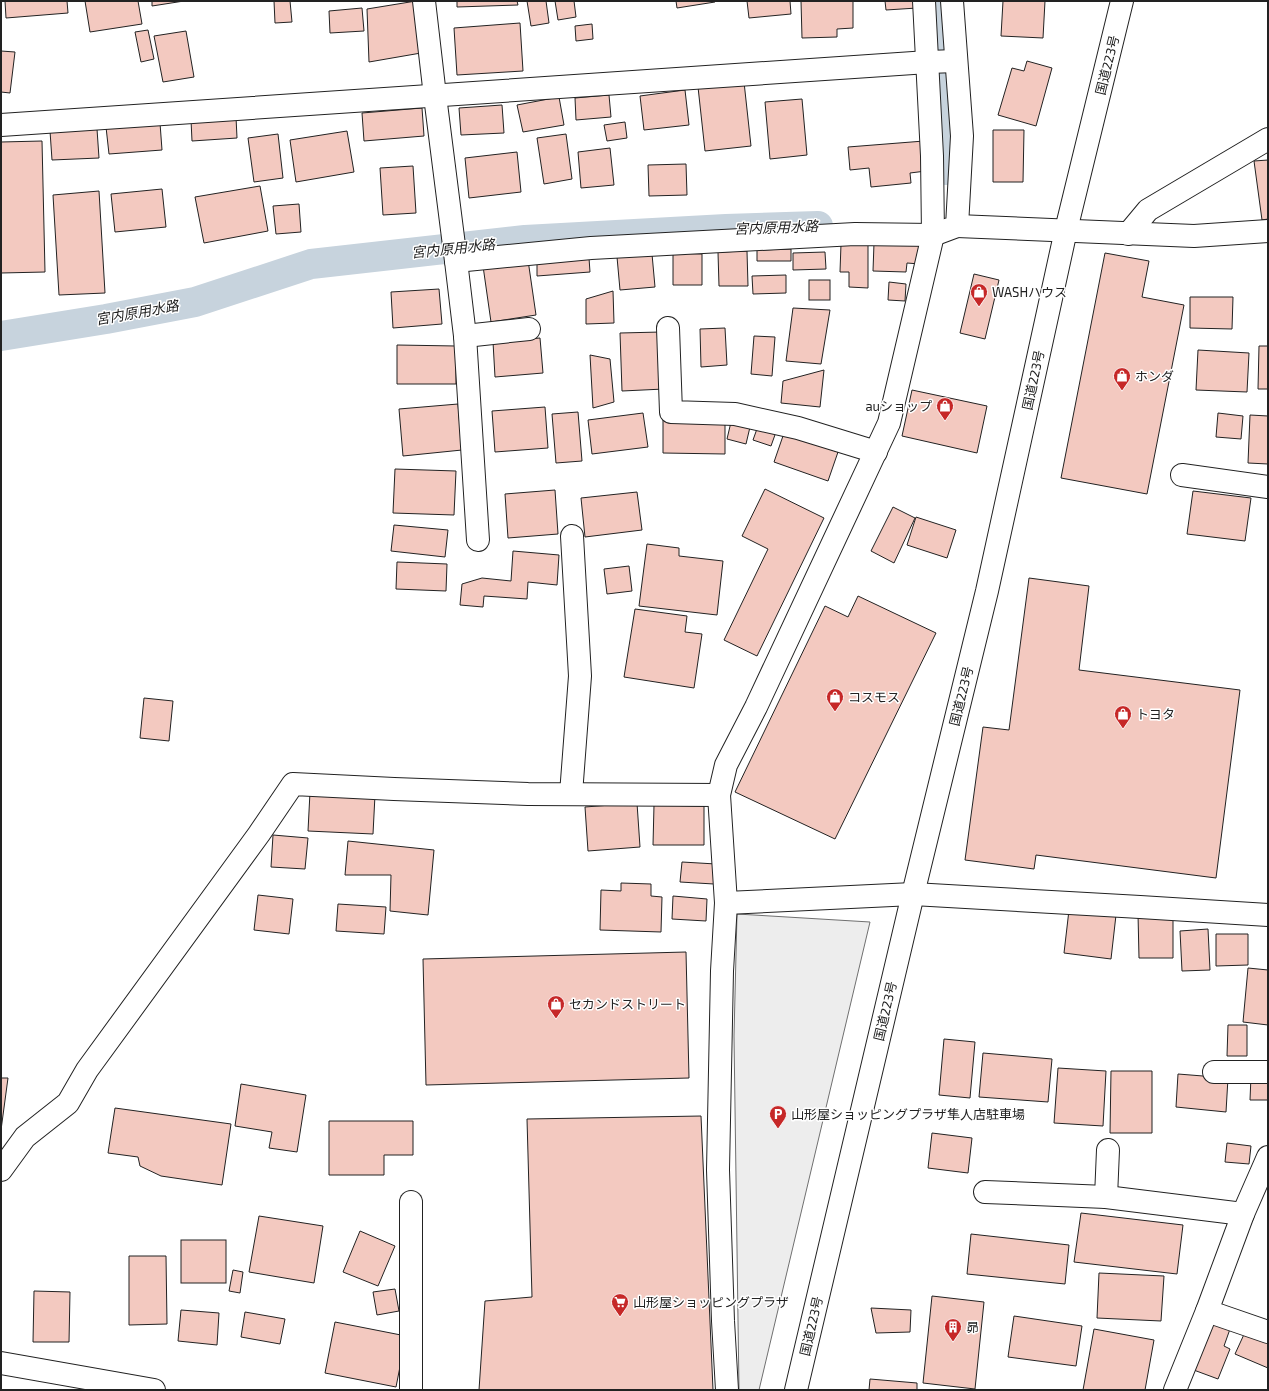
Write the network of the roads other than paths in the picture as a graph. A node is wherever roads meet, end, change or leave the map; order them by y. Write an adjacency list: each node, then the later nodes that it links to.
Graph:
1 (424, 1): 7 (main road)
2 (924, 1): 6 (main road)
3 (952, 1): 5 (main road)
4 (1122, 1): 11 (main road, 国道223号)
5 (956, 61): 6 (main road); 10 (main road)
6 (928, 62): 7 (main road); 13 (main road)
7 (435, 96): 8 (main road); 15 (main road)
8 (1, 125)
9 (1268, 138): 14 (main road)
10 (957, 226): 11 (main road); 13 (main road)
11 (1066, 230): 14 (main road); 26 (main road, 国道223号)
12 (1268, 231): 14 (main road)
13 (933, 234): 15 (main road); 19 (main road)
14 (1128, 234)
15 (456, 261): 18 (main road)
16 (668, 328): 19 (main road)
17 (529, 329): 18 (main road)
18 (465, 336): 23 (main road)
19 (876, 452): 25 (main road)
20 (1182, 475): 21 (main road)
21 (1268, 487)
22 (572, 536): 24 (main road)
23 (478, 540)
24 (571, 794): 25 (main road); 33 (main road)
25 (719, 795): 27 (main road)
26 (913, 894): 27 (main road); 28 (main road); 44 (main road, 国道223号)
27 (726, 903): 43 (main road)
28 (1268, 915)
29 (1214, 1072): 30 (main road)
30 (1268, 1072)
31 (1108, 1150): 35 (main road)
32 (1268, 1158): 37 (main road)
33 (1, 1170)
34 (985, 1192): 35 (main road)
35 (1106, 1197): 37 (main road)
36 (411, 1202): 42 (main road)
37 (1243, 1214): 38 (main road)
38 (1207, 1311): 39 (main road); 45 (main road)
39 (1268, 1332)
40 (1, 1364): 41 (main road)
41 (154, 1390)
42 (411, 1390)
43 (727, 1390)
44 (796, 1390)
45 (1175, 1390)

